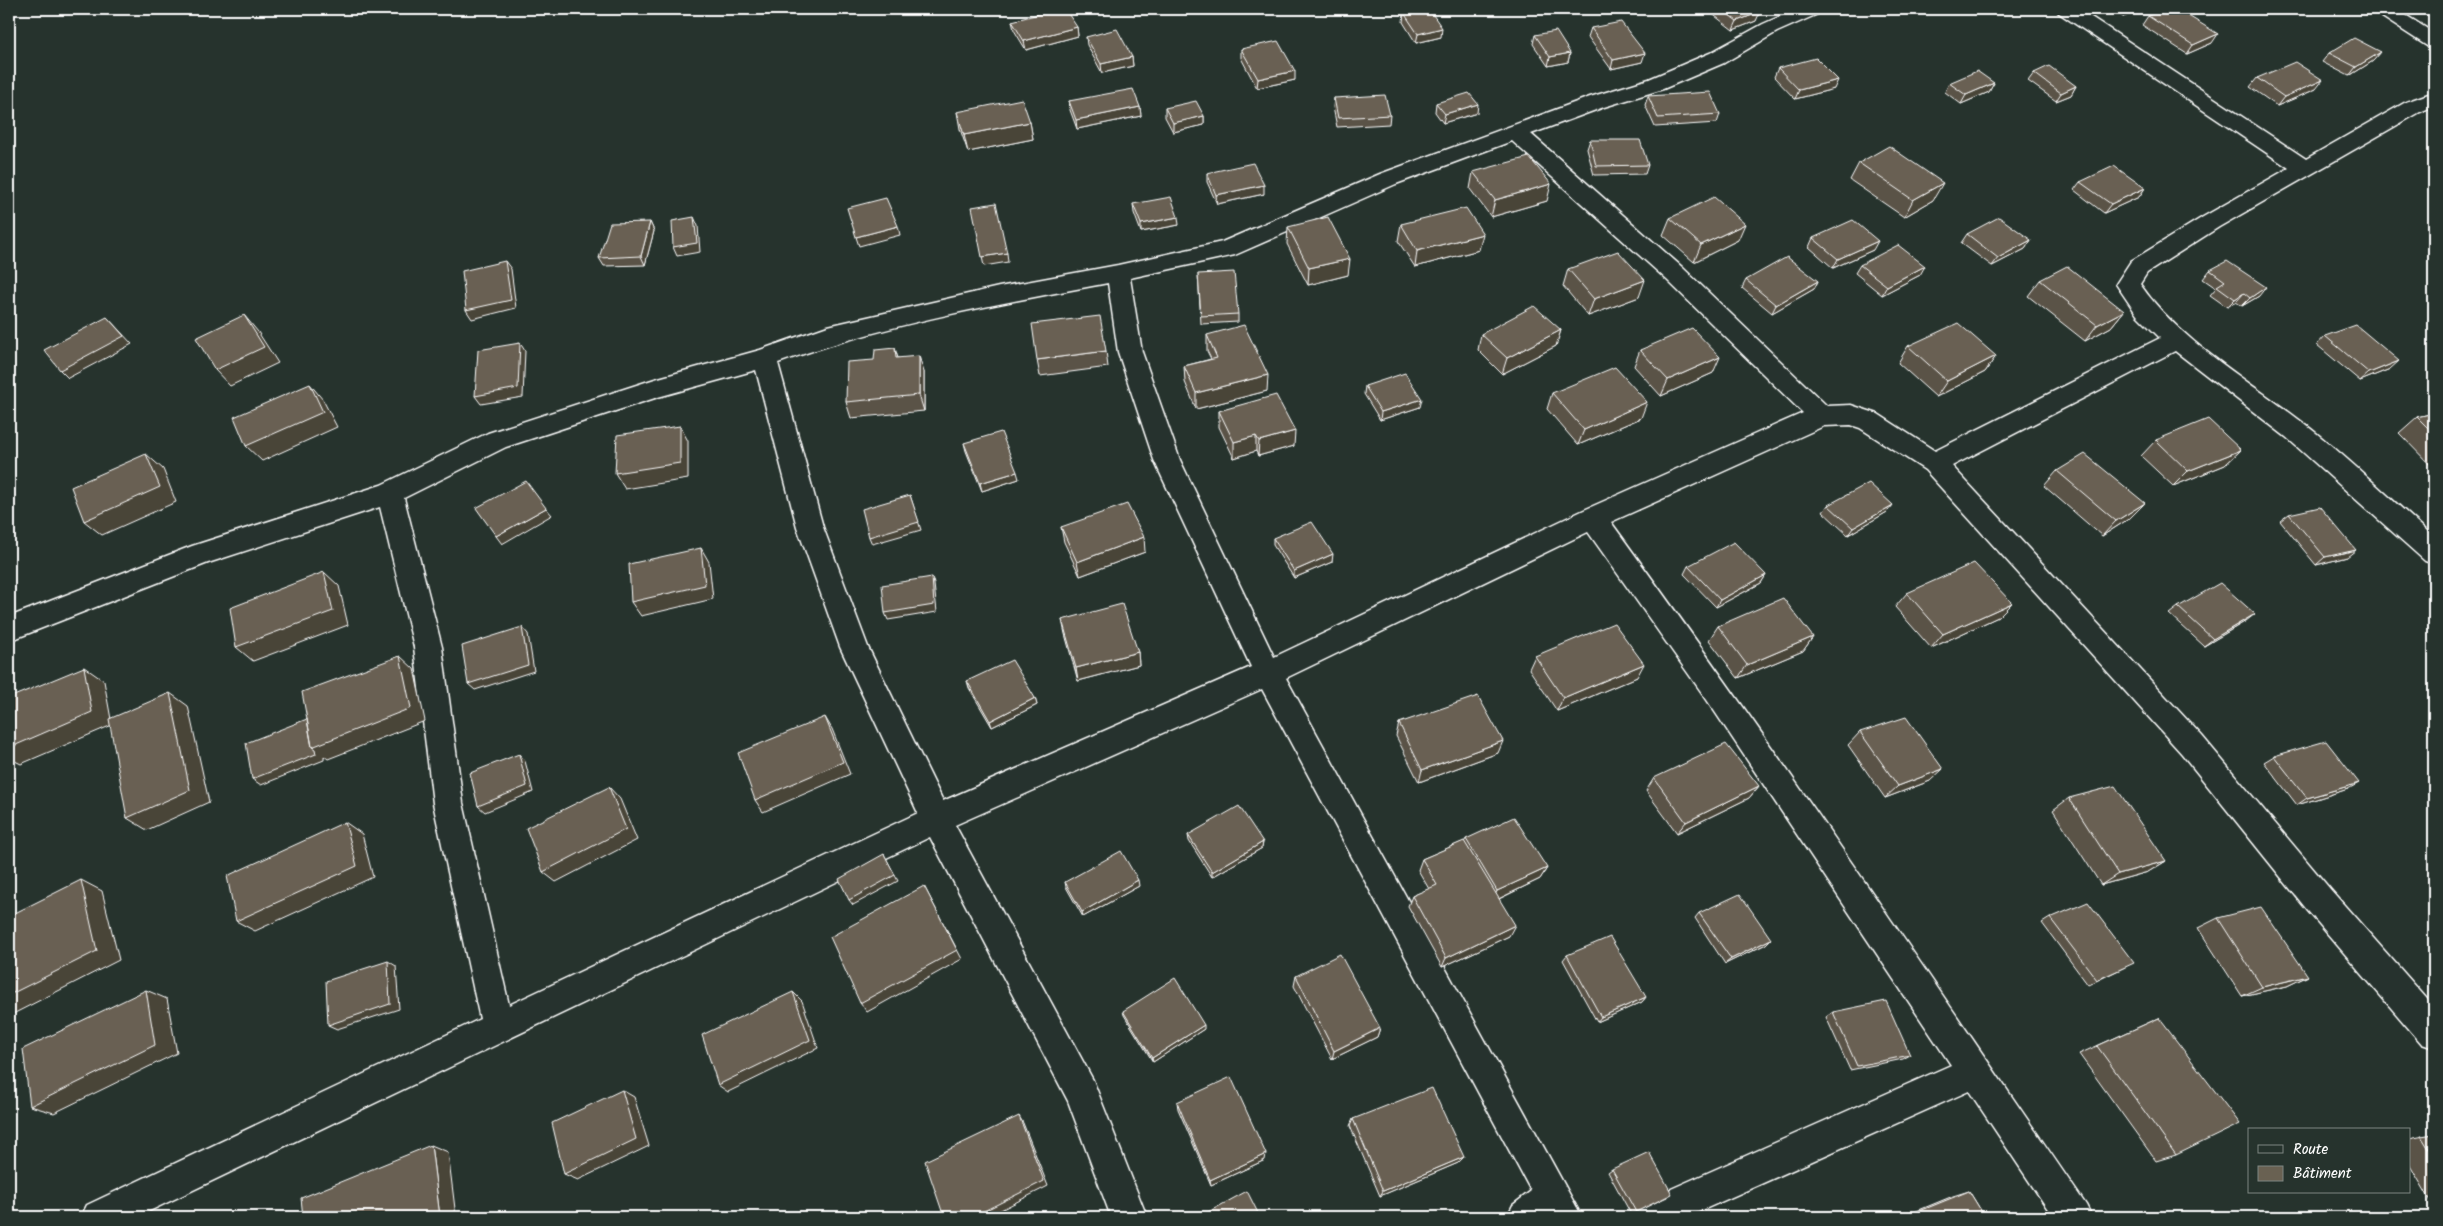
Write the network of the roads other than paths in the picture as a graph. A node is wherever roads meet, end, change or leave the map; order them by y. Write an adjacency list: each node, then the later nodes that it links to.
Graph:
1 (1813, 9): 6 (street)
2 (2066, 9): 7 (street)
3 (2383, 9): 4 (street)
4 (2434, 42)
5 (2434, 99): 7 (street)
6 (1516, 133): 8 (street); 11 (street)
7 (2306, 169): 9 (street)
8 (1118, 273): 10 (street); 17 (street)
9 (2177, 340): 12 (street); 15 (street)
10 (765, 358): 13 (street); 18 (street)
11 (1821, 416): 12 (street); 14 (street)
12 (1934, 463): 20 (street)
13 (390, 493): 16 (street); 19 (street)
14 (1593, 518): 17 (street); 21 (street)
15 (2434, 553)
16 (9, 629)
17 (1268, 673): 18 (street); 22 (street)
18 (936, 819): 19 (street); 24 (street)
19 (498, 1027): 23 (street)
20 (2434, 1032)
21 (1976, 1071): 25 (street); 26 (street)
22 (1547, 1211)
23 (99, 1217)
24 (1129, 1217)
25 (1647, 1217)
26 (2074, 1217)

